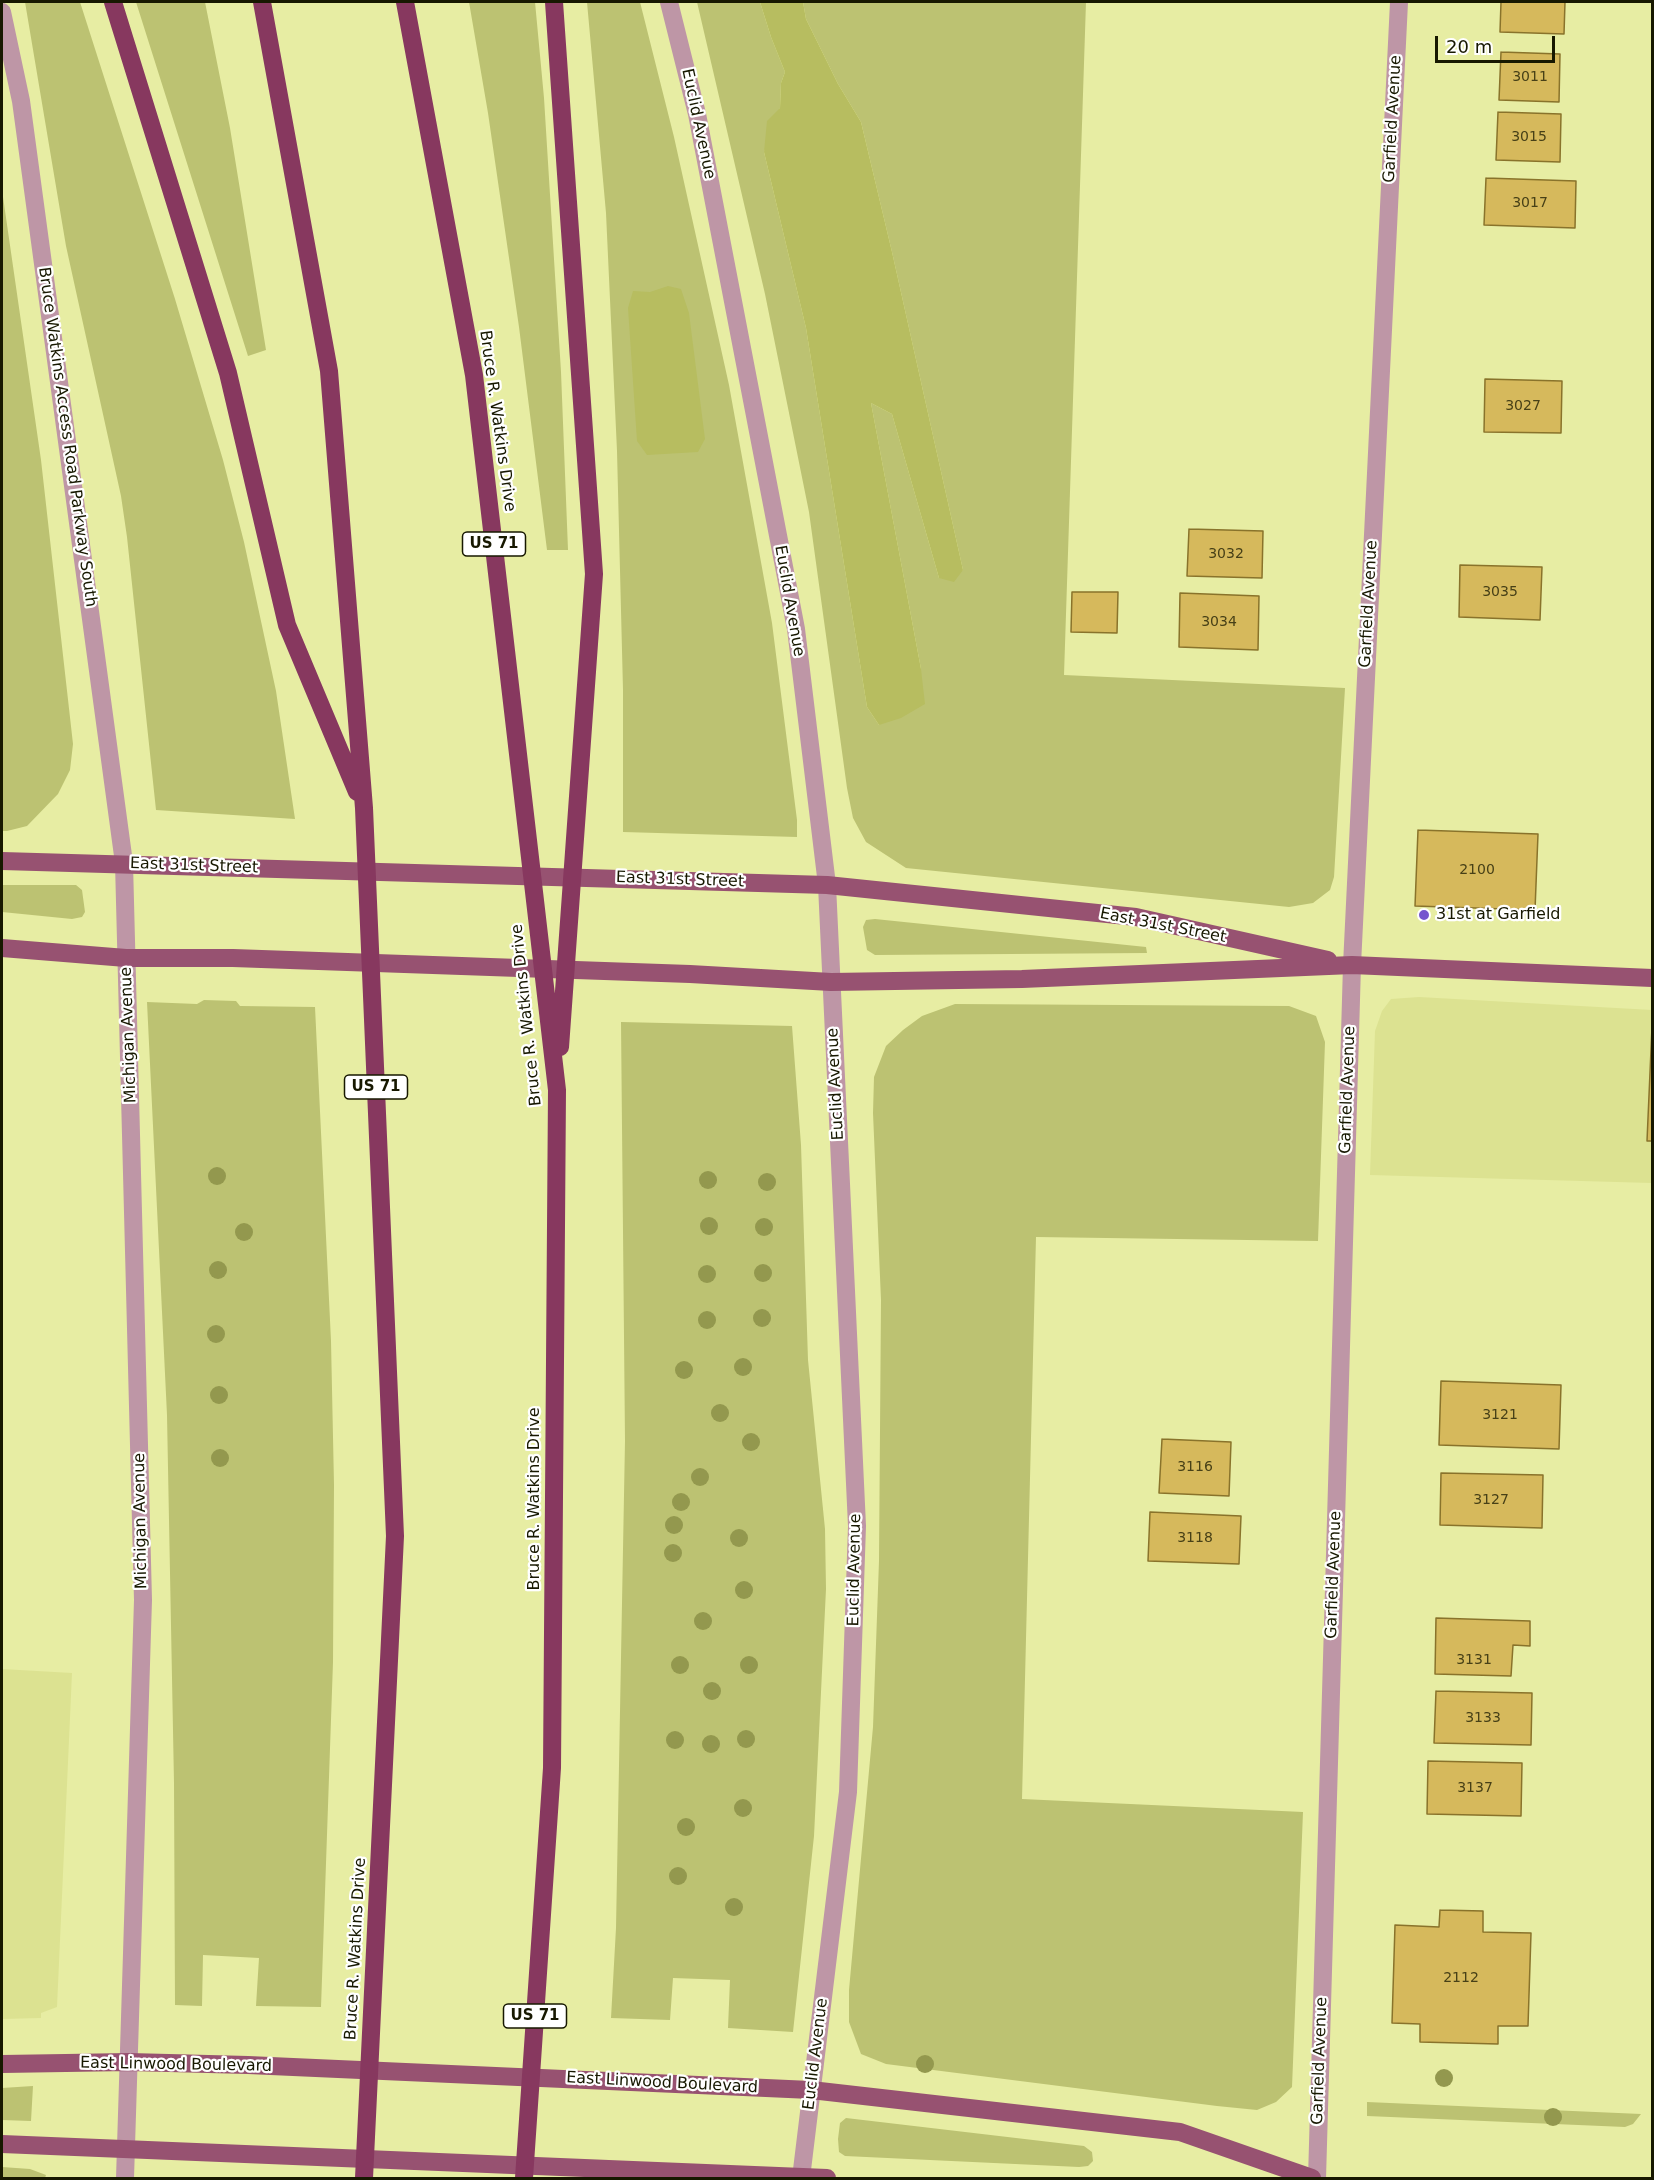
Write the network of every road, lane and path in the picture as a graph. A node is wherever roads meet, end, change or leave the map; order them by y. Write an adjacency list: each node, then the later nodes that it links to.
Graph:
1 (113, 2): 8 (highway)
2 (262, 2): 8 (highway, Bruce R. Watkins Drive / US 71)
3 (405, 2): 17 (highway, Bruce R. Watkins Drive / US 71)
4 (554, 2): 17 (highway)
5 (669, 2): 11 (street, Euclid Avenue)
6 (1399, 2): 14 (street, Garfield Avenue)
7 (2, 12): 10 (street, Bruce Watkins Access Road Parkway South)
8 (364, 808): 24 (highway, Bruce R. Watkins Drive / US 71)
9 (2, 861): 10 (main road, East 31st Street)
10 (124, 863): 11 (main road, East 31st Street); 13 (street, Michigan Avenue)
11 (827, 885): 14 (main road, East 31st Street); 16 (street, Euclid Avenue)
12 (2, 948): 13 (main road, East 31st Street)
13 (126, 958): 16 (main road, East 31st Street); 18 (street, Michigan Avenue)
14 (1352, 965): 15 (main road, East 31st Street); 16 (main road, East 31st Street); 28 (street, Garfield Avenue)
15 (1653, 978)
16 (831, 982): 20 (street, Euclid Avenue)
17 (557, 1090): 25 (highway, Bruce R. Watkins Drive / US 71)
18 (129, 2062): 19 (main road, East Linwood Boulevard); 20 (main road, East Linwood Boulevard); 22 (street, Michigan Avenue)
19 (2, 2064)
20 (811, 2090): 26 (street, Euclid Avenue); 28 (main road, East Linwood Boulevard)
21 (2, 2144): 22 (main road)
22 (126, 2149): 23 (street, Michigan Avenue); 26 (main road)
23 (125, 2178)
24 (364, 2178)
25 (524, 2178)
26 (801, 2178): 27 (main road)
27 (827, 2178)
28 (1315, 2178)

